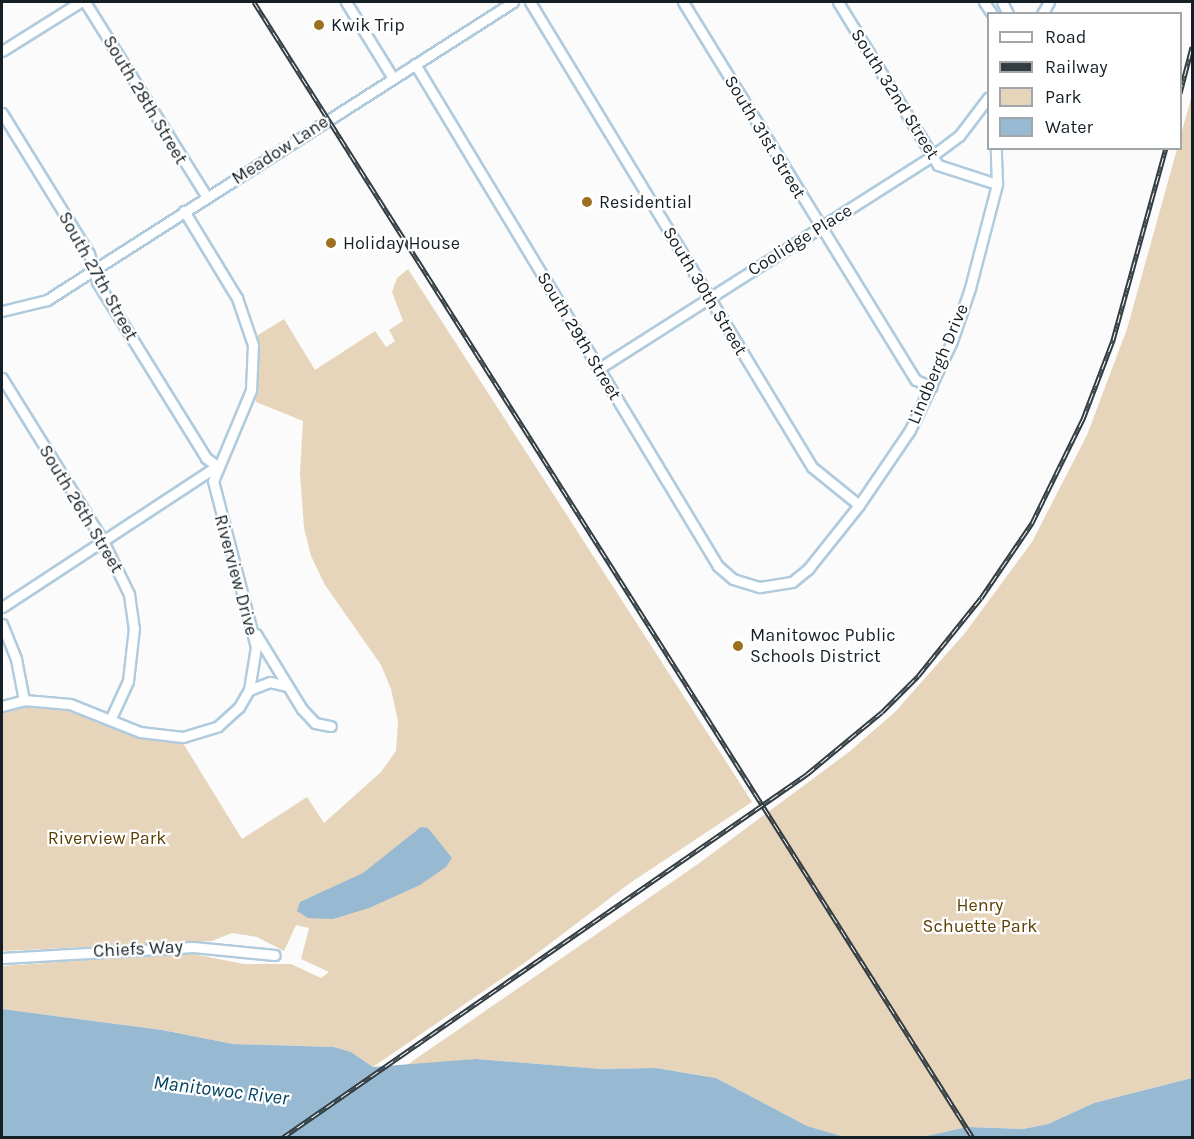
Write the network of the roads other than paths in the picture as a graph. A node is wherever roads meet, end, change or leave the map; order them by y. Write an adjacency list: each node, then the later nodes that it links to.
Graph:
1 (80, 2): 8 (street)
2 (85, 2): 16 (street, South 28th Street)
3 (345, 2): 10 (street)
4 (510, 2): 9 (street, Meadow Lane)
5 (530, 2): 20 (street, South 30th Street)
6 (684, 2): 18 (street, South 31st Street)
7 (838, 2): 14 (street, South 32nd Street)
8 (2, 51)
9 (415, 64): 10 (street, Meadow Lane); 22 (street, South 29th Street)
10 (393, 78): 16 (street, Meadow Lane)
11 (987, 99): 14 (street, Coolidge Place)
12 (2, 113): 19 (street, South 27th Street)
13 (996, 150): 15 (street, Lindbergh Drive)
14 (932, 156): 15 (street, South 32nd Street); 18 (street, Coolidge Place)
15 (997, 184): 24 (street, Lindbergh Drive)
16 (207, 197): 17 (street, Meadow Lane)
17 (184, 212): 19 (street, Meadow Lane); 25 (street, Riverview Drive)
18 (820, 228): 20 (street, Coolidge Place); 24 (street, South 31st Street)
19 (92, 270): 21 (street, Meadow Lane); 25 (street, South 27th Street)
20 (709, 298): 22 (street, Coolidge Place); 26 (street, South 30th Street)
21 (2, 311)
22 (598, 369): 28 (street, South 29th Street)
23 (2, 378): 27 (street, South 26th Street)
24 (932, 387): 26 (street, Lindbergh Drive)
25 (217, 466): 27 (street); 31 (street, Riverview Drive)
26 (859, 505): 28 (street, Lindbergh Drive)
27 (102, 539): 29 (street); 36 (street, South 26th Street)
28 (760, 587)
29 (2, 607)
30 (2, 624): 34 (street)
31 (251, 627): 32 (street); 33 (street, Riverview Drive)
32 (288, 686): 33 (street); 37 (street)
33 (249, 690): 36 (street, Riverview Drive)
34 (24, 700): 35 (street, Riverview Drive); 36 (street, Riverview Drive)
35 (2, 706)
36 (111, 718)
37 (331, 726)
38 (275, 955): 39 (street, Chiefs Way)
39 (2, 958)

